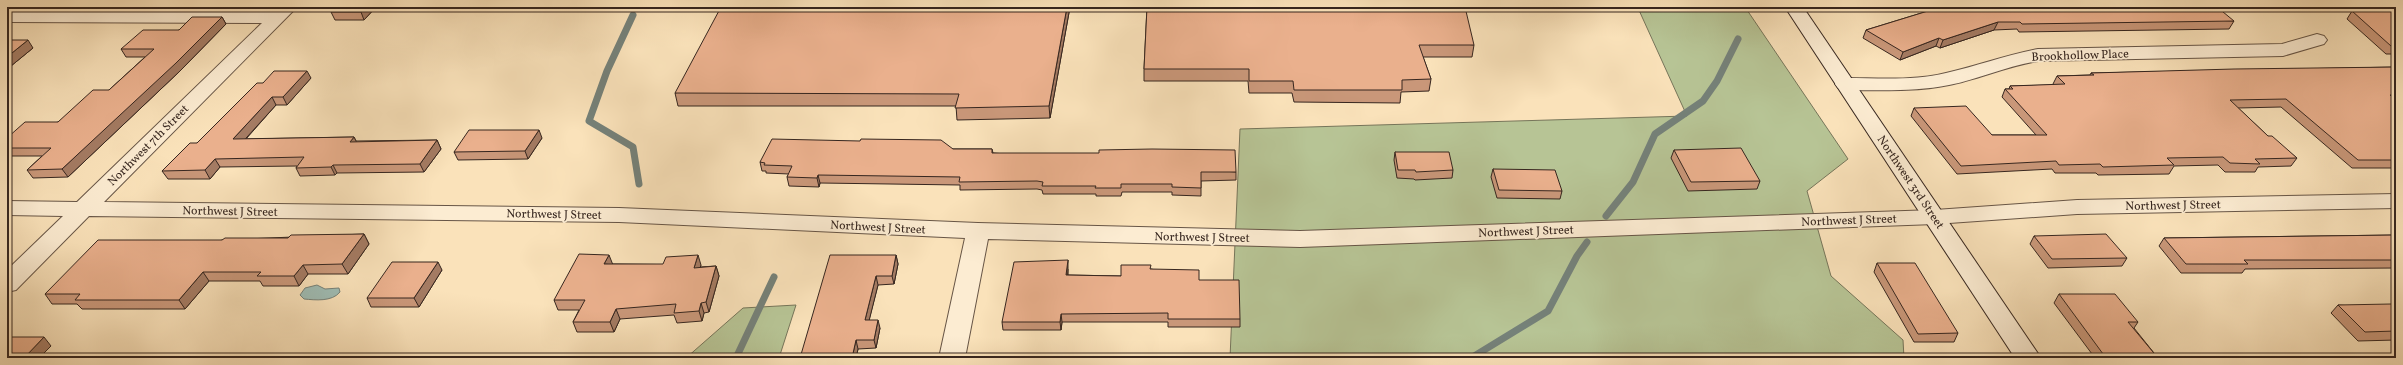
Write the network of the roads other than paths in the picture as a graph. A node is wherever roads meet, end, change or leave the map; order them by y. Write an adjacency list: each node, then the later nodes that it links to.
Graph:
1 (11, 7): 3 (street)
2 (1794, 7): 7 (street, Northwest 3rd Street)
3 (7, 10)
4 (283, 12): 5 (street); 10 (street, Northwest 7th Street)
5 (7, 16)
6 (2316, 40): 7 (street, Brookhollow Place)
7 (1845, 84): 11 (street, Northwest 3rd Street)
8 (2396, 201): 11 (street, Northwest J Street)
9 (7, 208): 10 (street, Northwest J Street)
10 (82, 210): 12 (street, Northwest J Street); 13 (street, Northwest 7th Street)
11 (1935, 218): 12 (street, Northwest J Street); 15 (street, Northwest 3rd Street)
12 (978, 231): 14 (street)
13 (7, 284)
14 (952, 358)
15 (2028, 358)

